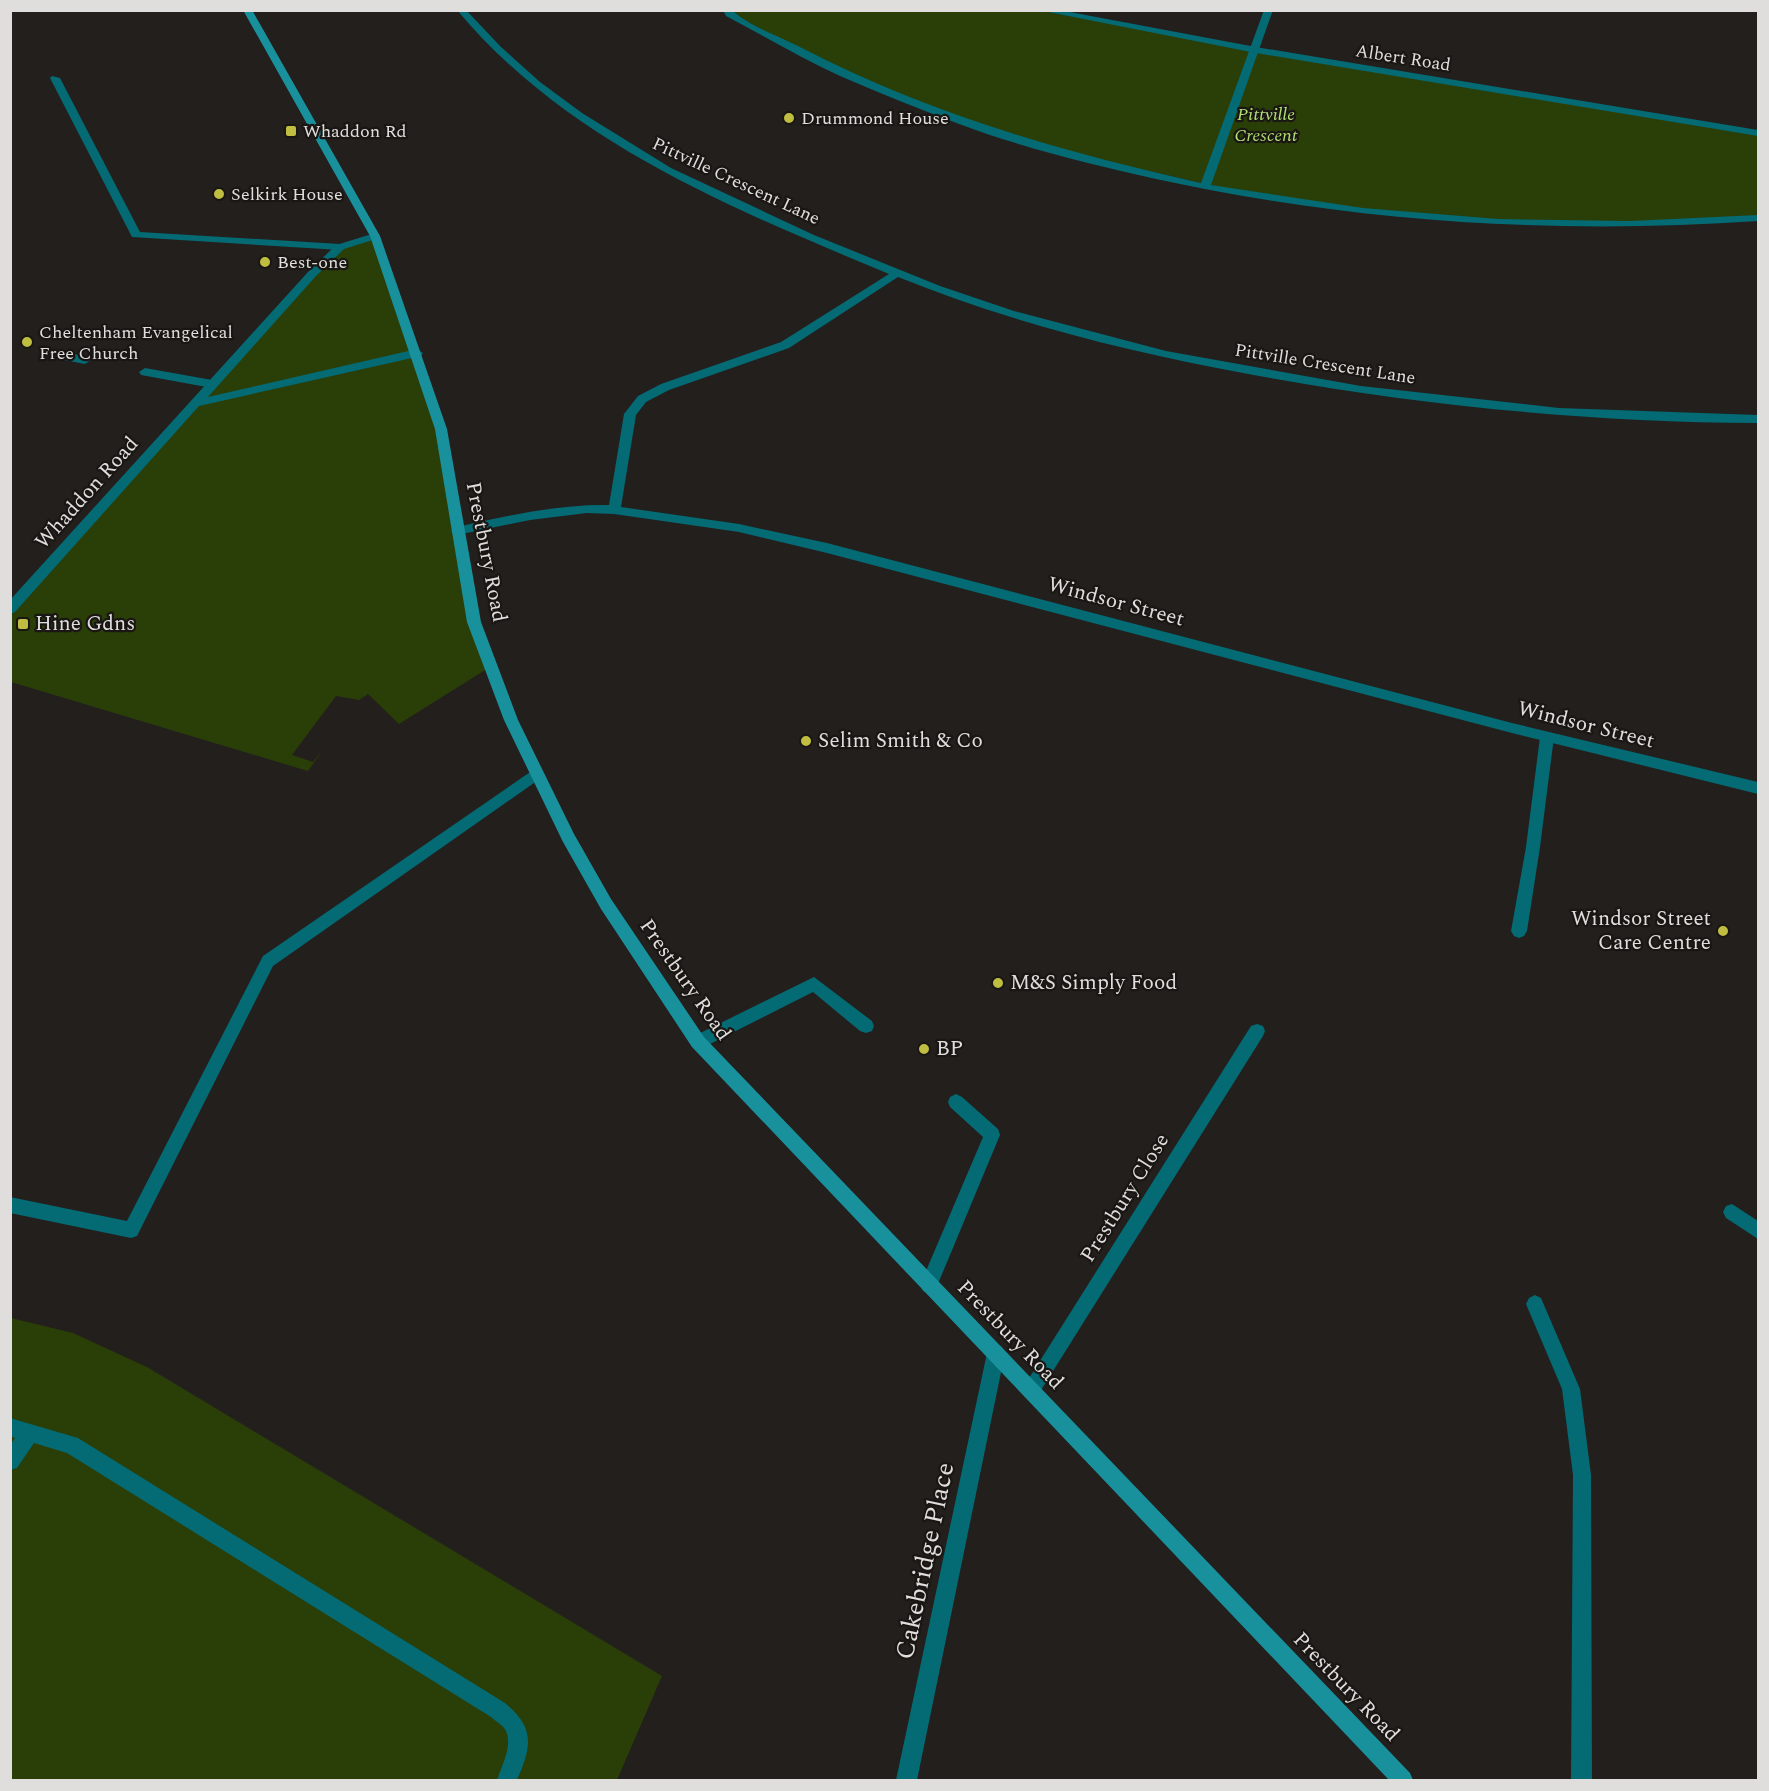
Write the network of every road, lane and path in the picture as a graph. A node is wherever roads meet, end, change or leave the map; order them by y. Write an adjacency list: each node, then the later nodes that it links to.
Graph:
1 (247, 10): 11 (main road, Prestbury Road)
2 (461, 10): 13 (street, Pittville Crescent Lane)
3 (727, 10): 9 (street)
4 (1042, 10): 6 (street, Albert Road)
5 (1269, 10): 6 (street)
6 (1256, 50): 8 (street, Albert Road); 9 (street)
7 (55, 78): 12 (street)
8 (1758, 133)
9 (1205, 186): 10 (street)
10 (1758, 218)
11 (375, 236): 12 (street, Whaddon Road); 14 (main road, Prestbury Road)
12 (340, 247): 18 (street, Whaddon Road)
13 (897, 273): 20 (street, Pittville Crescent Lane); 21 (street)
14 (417, 353): 19 (street); 22 (main road, Prestbury Road)
15 (68, 357): 16 (street)
16 (85, 360)
17 (145, 372): 18 (street)
18 (212, 384): 19 (street, Whaddon Road)
19 (193, 404): 23 (street, Whaddon Road)
20 (1758, 419)
21 (614, 510): 22 (street, Windsor Street); 24 (street, Windsor Street)
22 (457, 531): 25 (main road, Prestbury Road)
23 (10, 609)
24 (1547, 737): 26 (street, Windsor Street); 27 (street)
25 (536, 774): 30 (main road, Prestbury Road); 32 (street)
26 (1758, 788)
27 (1519, 931)
28 (866, 1026): 30 (street)
29 (1257, 1031): 38 (street, Prestbury Close)
30 (698, 1042): 35 (main road, Prestbury Road)
31 (956, 1102): 35 (street)
32 (10, 1205)
33 (1732, 1212): 34 (street)
34 (1758, 1231)
35 (929, 1285): 37 (main road, Prestbury Road)
36 (1535, 1305): 45 (street)
37 (996, 1353): 38 (main road, Prestbury Road); 43 (street, Cakebridge Place)
38 (1032, 1389): 44 (main road, Prestbury Road)
39 (10, 1426): 40 (street)
40 (31, 1432): 41 (street); 42 (street)
41 (10, 1461)
42 (507, 1780)
43 (906, 1780)
44 (1403, 1780)
45 (1582, 1780)

